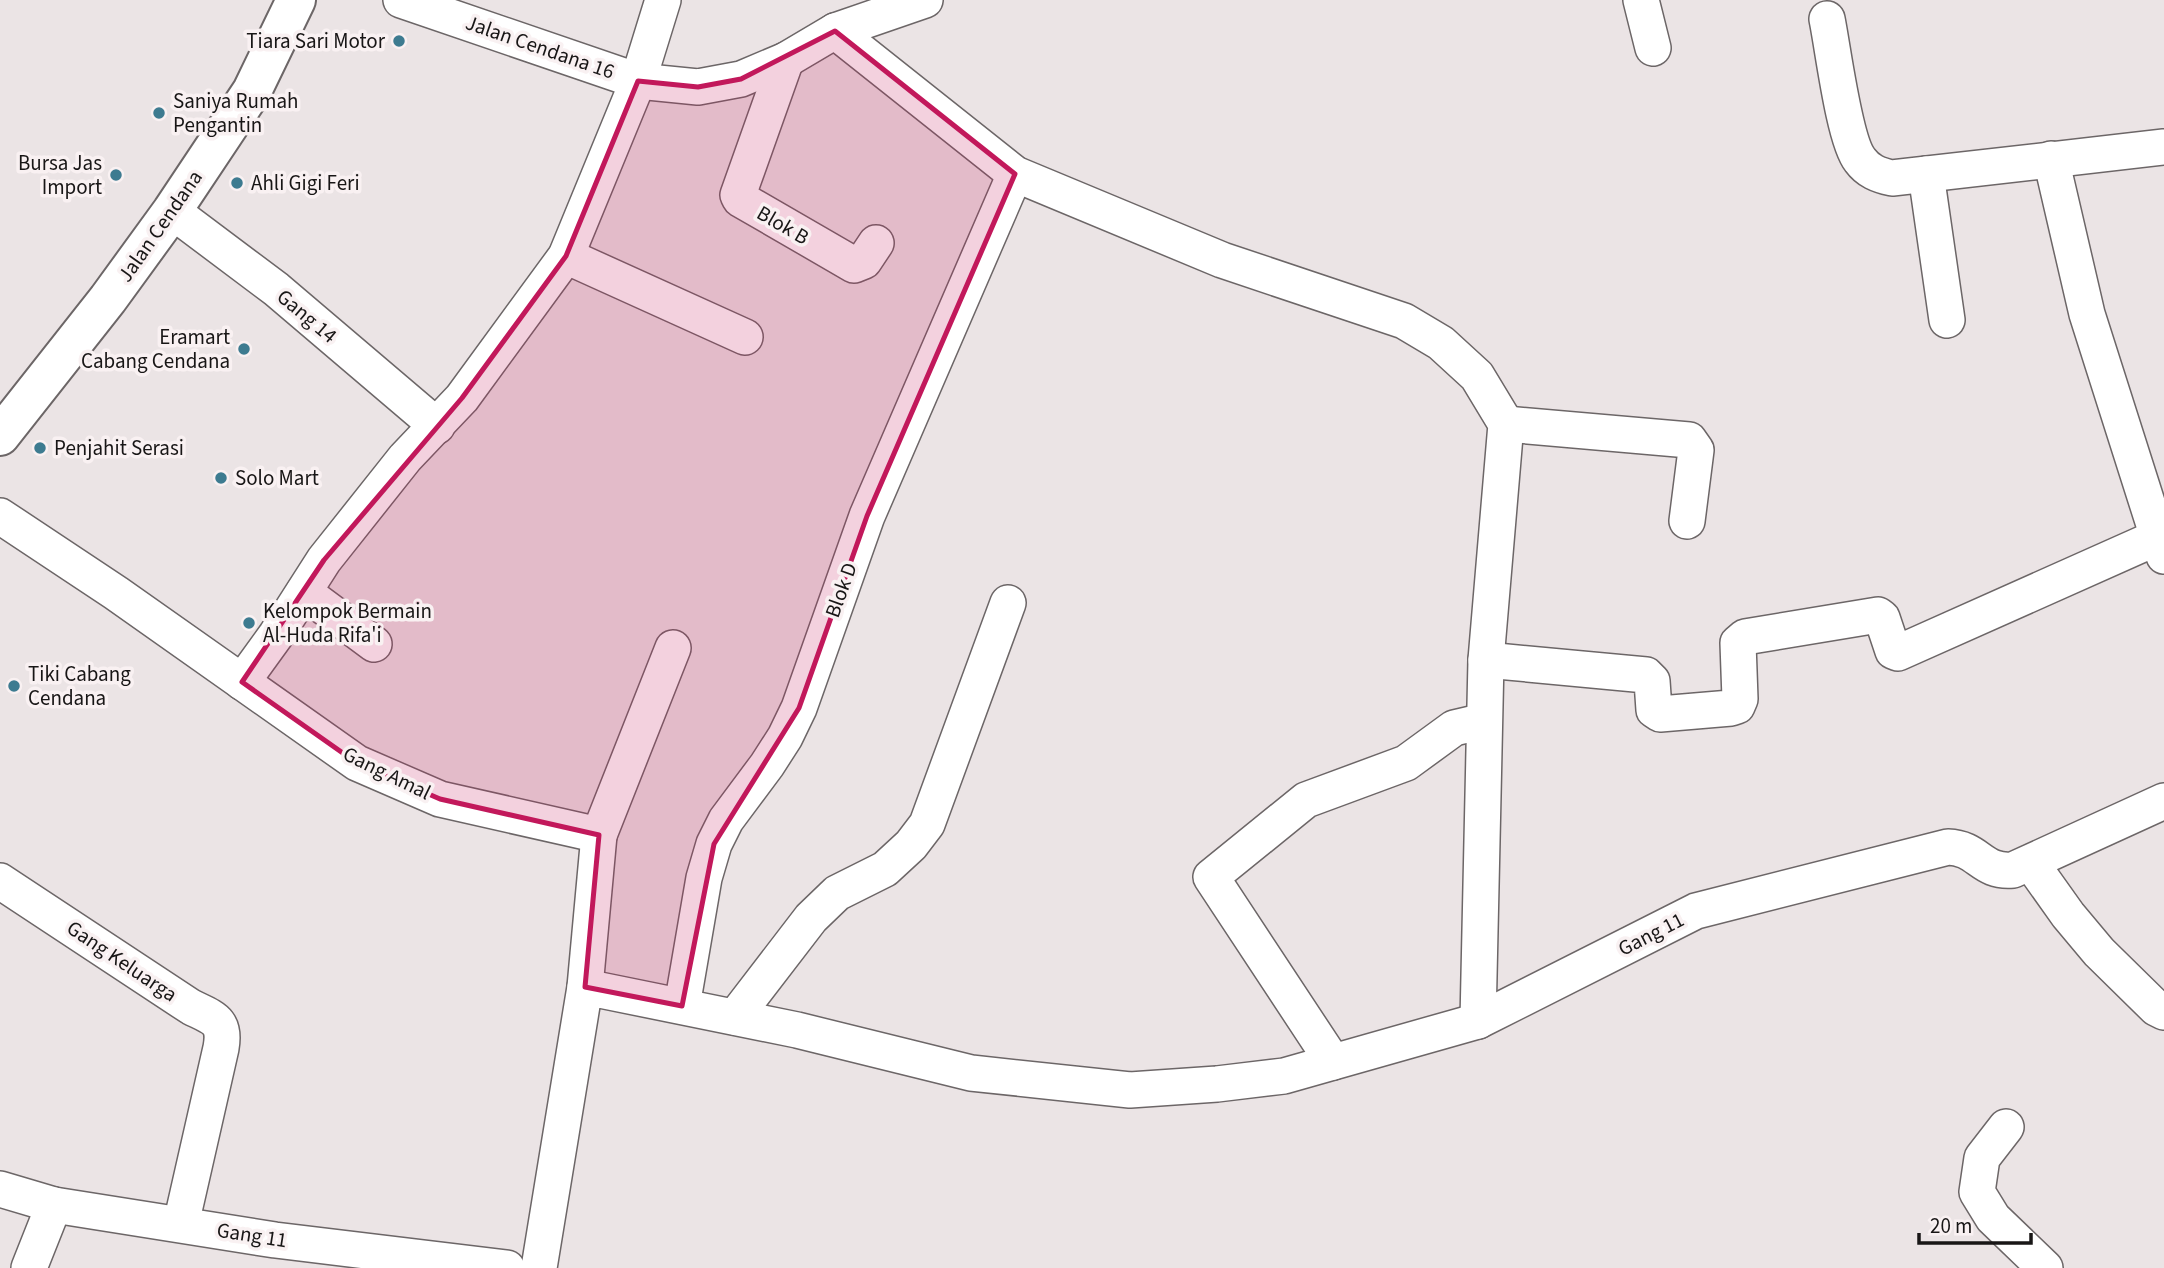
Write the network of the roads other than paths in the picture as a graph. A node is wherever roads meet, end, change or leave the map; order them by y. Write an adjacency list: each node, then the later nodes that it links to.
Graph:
1 (296, 0): 15 (street, Jalan Cendana)
2 (401, 0): 10 (street, Jalan Cendana 16)
3 (663, 0): 10 (street)
4 (925, 0): 7 (street, Jalan Cendana 16)
5 (1641, 0): 8 (street)
6 (1827, 19): 14 (street)
7 (835, 32): 9 (street, Jalan Cendana 16); 13 (street)
8 (1653, 48)
9 (786, 60): 10 (street, Jalan Cendana 16); 16 (street, Blok B)
10 (638, 81): 17 (street)
11 (2164, 146): 12 (street)
12 (2051, 159): 14 (street); 25 (street)
13 (1015, 174): 20 (street); 38 (street, Blok D)
14 (1926, 174): 18 (street)
15 (172, 211): 21 (street, Gang 14); 22 (street, Jalan Cendana)
16 (876, 243)
17 (566, 256): 19 (street); 21 (street)
18 (1947, 320)
19 (745, 337)
20 (1506, 424): 24 (street); 30 (street)
21 (437, 426): 26 (street)
22 (0, 436)
23 (0, 516): 31 (street, Gang Amal)
24 (1687, 521)
25 (2161, 546): 30 (street)
26 (304, 592): 28 (street); 31 (street)
27 (1008, 603): 40 (street)
28 (374, 644)
29 (673, 648): 34 (street)
30 (1486, 660): 32 (street)
31 (242, 682): 34 (street, Gang Amal)
32 (1484, 721): 41 (street); 42 (street)
33 (2164, 801): 35 (street, Gang 11)
34 (599, 835): 37 (street)
35 (2031, 863): 39 (street); 41 (street, Gang 11)
36 (0, 881): 46 (street, Gang Keluarga)
37 (585, 987): 38 (street, Gang 11); 50 (street)
38 (682, 1006): 40 (street, Gang 11)
39 (2164, 1012)
40 (735, 1017): 42 (street, Gang 11)
41 (1478, 1021): 42 (street, Gang 11)
42 (1333, 1062)
43 (2006, 1127): 51 (street)
44 (0, 1189): 45 (street, Gang 11)
45 (54, 1205): 46 (street, Gang 11); 48 (street)
46 (181, 1224): 47 (street, Gang 11)
47 (272, 1254): 49 (street, Gang 11)
48 (29, 1268)
49 (507, 1268)
50 (539, 1268)
51 (2045, 1268)

